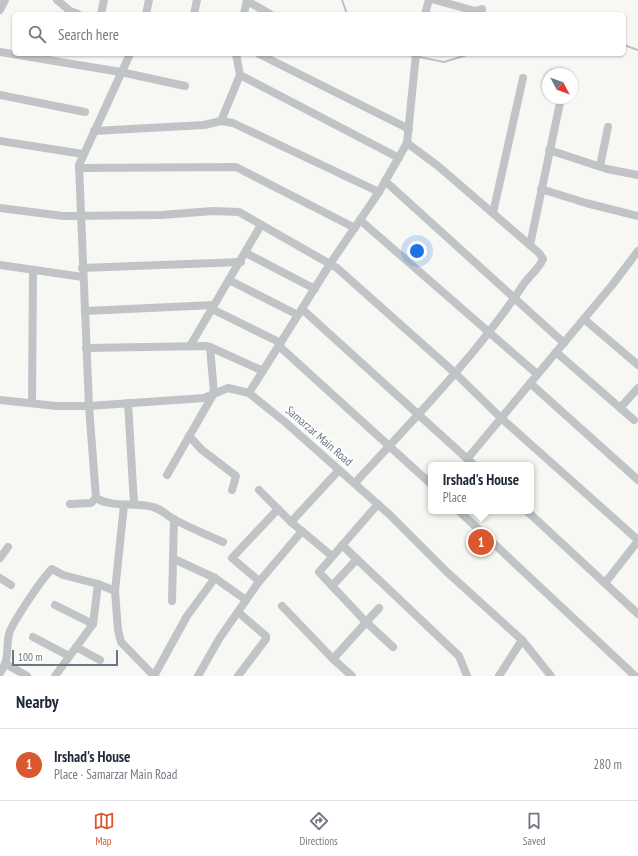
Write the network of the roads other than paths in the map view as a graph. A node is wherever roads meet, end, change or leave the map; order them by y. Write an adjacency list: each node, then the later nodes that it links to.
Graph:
1 (5, 0): 10 (street)
2 (57, 0): 11 (street)
3 (104, 0): 12 (street)
4 (149, 0): 13 (street)
5 (197, 0): 14 (street)
6 (429, 0): 17 (street)
7 (435, 0): 8 (street)
8 (481, 0)
9 (247, 1): 15 (street); 16 (street)
10 (0, 10)
11 (75, 12)
12 (101, 12)
13 (146, 12)
14 (194, 12)
15 (244, 12)
16 (266, 12)
17 (426, 12)
18 (0, 52): 19 (street)
19 (12, 54)
20 (24, 56): 25 (street)
21 (129, 56): 25 (street)
22 (236, 56): 26 (street)
23 (263, 56): 34 (street)
24 (416, 56): 34 (street)
25 (121, 72): 28 (street); 35 (street)
26 (240, 75): 32 (street); 40 (street)
27 (523, 78): 48 (street)
28 (185, 86)
29 (0, 95): 31 (street)
30 (560, 104): 38 (street)
31 (85, 112)
32 (221, 121): 35 (street); 46 (street)
33 (608, 127): 41 (street)
34 (409, 129): 37 (street)
35 (94, 131): 39 (street)
36 (0, 141): 39 (street)
37 (407, 143): 40 (street); 48 (street)
38 (549, 150): 41 (street); 45 (street)
39 (83, 154): 42 (street)
40 (398, 158): 44 (street)
41 (600, 166): 43 (street)
42 (79, 168): 49 (street); 53 (street)
43 (638, 175)
44 (385, 180): 46 (street); 65 (street)
45 (541, 189): 50 (street); 54 (street)
46 (379, 192): 51 (street)
47 (0, 208): 49 (street)
48 (493, 213): 54 (street)
49 (80, 216): 52 (street); 60 (street)
50 (638, 216)
51 (360, 220): 53 (street); 70 (street)
52 (261, 225): 56 (street); 58 (street)
53 (355, 228): 58 (street)
54 (530, 245): 65 (street)
55 (638, 250): 69 (street)
56 (246, 253): 57 (street); 64 (street)
57 (241, 262): 60 (street); 63 (street)
58 (330, 264): 64 (street); 79 (street)
59 (0, 265): 61 (street)
60 (82, 268): 62 (street)
61 (33, 270): 62 (street); 87 (street)
62 (82, 277): 67 (street)
63 (229, 280): 66 (street); 68 (street)
64 (315, 289): 68 (street)
65 (515, 298): 70 (street); 71 (street)
66 (213, 307): 67 (street); 72 (street); 73 (street)
67 (85, 312): 74 (street)
68 (300, 312): 72 (street); 90 (street)
69 (584, 319): 71 (street); 77 (street)
70 (487, 332): 79 (street); 80 (street)
71 (564, 343): 76 (street)
72 (280, 344): 78 (street); 94 (street)
73 (190, 346): 74 (street); 75 (street)
74 (86, 348): 88 (street)
75 (210, 348): 78 (street); 83 (street)
76 (556, 352): 80 (street); 89 (street)
77 (638, 365)
78 (263, 371): 84 (street)
79 (455, 373): 90 (street); 91 (street)
80 (537, 374): 81 (street)
81 (530, 383): 91 (street); 99 (street)
82 (638, 388): 89 (street)
83 (214, 393): 84 (street, Samarzar Main Road); 86 (street, Samarzar Main Road); 93 (street)
84 (249, 393): 97 (street, Samarzar Main Road)
85 (0, 400): 87 (street, Samarzar Main Road)
86 (128, 402): 88 (street, Samarzar Main Road); 106 (street)
87 (32, 403): 88 (street, Samarzar Main Road)
88 (89, 406): 104 (street)
89 (620, 408): 92 (street)
90 (417, 415): 94 (street); 95 (street)
91 (500, 417): 95 (street); 115 (street)
92 (634, 420)
93 (189, 436): 98 (street); 102 (street)
94 (390, 445): 100 (street); 101 (street)
95 (467, 458): 96 (street)
96 (471, 462)
97 (339, 470): 101 (street, Samarzar Main Road); 113 (street)
98 (167, 475)
99 (638, 480)
100 (428, 481)
101 (355, 483): 107 (street, Samarzar Main Road)
102 (232, 490)
103 (258, 490): 109 (street)
104 (96, 498): 105 (street); 108 (street)
105 (70, 504)
106 (134, 504): 108 (street); 112 (street)
107 (378, 504): 117 (street); 141 (street, Samarzar Main Road)
108 (124, 505): 130 (street)
109 (278, 509): 113 (street); 125 (street)
110 (462, 514): 158 (street)
111 (530, 514): 126 (street)
112 (174, 519): 116 (street); 121 (street)
113 (291, 522): 114 (street)
114 (302, 531): 119 (street); 125 (street)
115 (638, 540): 126 (street)
116 (223, 542)
117 (342, 545): 119 (street); 122 (street)
118 (8, 547): 120 (street)
119 (332, 556): 129 (street)
120 (0, 558)
121 (174, 559): 124 (street); 132 (street)
122 (357, 559): 129 (street); 155 (street)
123 (0, 578): 128 (street)
124 (215, 578): 131 (street); 152 (street)
125 (259, 581): 131 (street)
126 (605, 583): 137 (street)
127 (98, 584): 130 (street); 139 (street); 147 (street)
128 (11, 585)
129 (332, 586): 138 (street)
130 (115, 591): 152 (street)
131 (246, 600): 136 (street)
132 (172, 601)
133 (55, 604): 139 (street)
134 (282, 606): 145 (street)
135 (379, 608): 138 (street)
136 (238, 612): 149 (street); 153 (street)
137 (638, 614)
138 (365, 621): 143 (street); 145 (street)
139 (93, 624): 142 (street)
140 (33, 637): 144 (street)
141 (522, 640): 156 (street); 157 (street, Samarzar Main Road)
142 (76, 646): 144 (street); 146 (street)
143 (394, 647)
144 (69, 656): 151 (street)
145 (333, 659): 154 (street)
146 (100, 660)
147 (6, 664): 148 (street); 150 (street)
148 (0, 673)
149 (202, 675)
150 (27, 676)
151 (55, 676)
152 (154, 676)
153 (238, 676)
154 (352, 676)
155 (467, 676)
156 (499, 676)
157 (551, 676)
158 (635, 676)

